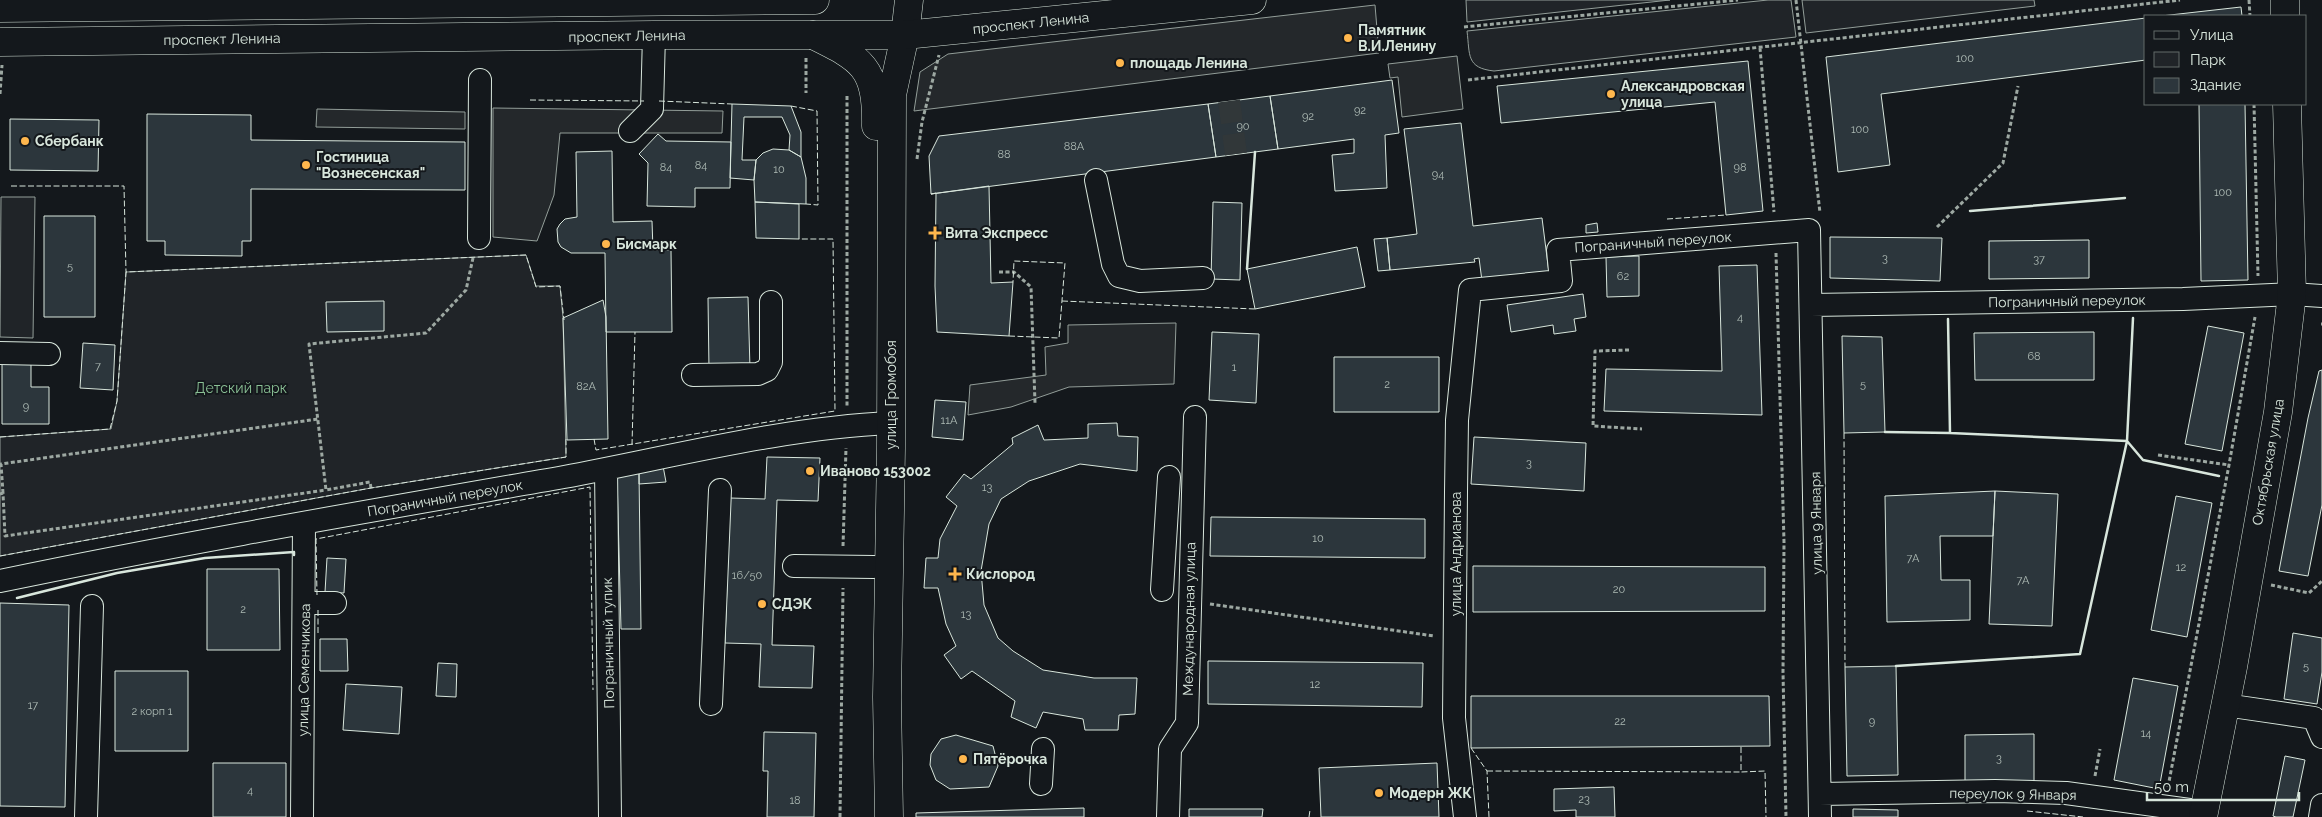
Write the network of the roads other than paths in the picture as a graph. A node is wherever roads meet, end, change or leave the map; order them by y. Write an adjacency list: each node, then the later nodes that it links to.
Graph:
1 (815, 0): 5 (main road)
2 (909, 0): 11 (main road, улица Громобоя)
3 (1252, 0): 11 (main road, проспект Ленина)
4 (2285, 0): 9 (main road)
5 (649, 1): 7 (main road)
6 (277, 2): 7 (main road); 8 (main road)
7 (361, 2)
8 (0, 8)
9 (2285, 15)
10 (654, 35): 12 (main road, проспект Ленина); 13 (main road, проспект Ленина); 17 (street)
11 (905, 35): 12 (main road, проспект Ленина); 15 (main road, улица Громобоя); 31 (main road, улица Громобоя)
12 (809, 46): 15 (main road, улица Громобоя)
13 (1, 50)
14 (480, 80): 20 (street)
15 (876, 96): 31 (main road, улица Громобоя)
16 (2287, 105): 23 (main road, Октябрьская улица)
17 (630, 132)
18 (1096, 180): 21 (street)
19 (1810, 230): 22 (street, Пограничный переулок); 26 (street, улица 9 Января)
20 (476, 244)
21 (1203, 278)
22 (1470, 290): 59 (street, улица Андрианова)
23 (2292, 294): 24 (street, Пограничный переулок); 26 (street, Пограничный переулок); 46 (main road, Октябрьская улица)
24 (2322, 296)
25 (771, 302): 29 (street)
26 (1812, 305): 50 (street, улица 9 Января)
27 (0, 353): 28 (street)
28 (49, 354)
29 (693, 375)
30 (1195, 417): 33 (street, Международная улица)
31 (882, 424): 32 (street, Пограничный переулок); 39 (main road, улица Громобоя); 57 (main road, улица Громобоя)
32 (606, 469): 35 (street, Пограничный переулок); 55 (street, Пограничный тупик)
33 (1192, 478): 36 (street); 37 (street, Международная улица)
34 (720, 490): 45 (street)
35 (304, 524): 40 (street, Пограничный переулок); 42 (street, улица Семенчикова)
36 (1165, 536): 37 (street); 41 (street)
37 (1190, 537): 58 (street, Международная улица)
38 (794, 566): 39 (street)
39 (874, 567): 56 (main road, улица Громобоя)
40 (0, 581)
41 (1162, 590)
42 (304, 603): 43 (street); 54 (street, улица Семенчикова)
43 (335, 603)
44 (92, 606): 53 (street)
45 (711, 704)
46 (2225, 705): 47 (street); 52 (main road, Октябрьская улица)
47 (2319, 722)
48 (1043, 749): 49 (street)
49 (1041, 784)
50 (1820, 794): 52 (street, переулок 9 Января); 60 (street, улица 9 Января)
51 (2322, 805): 61 (street)
52 (2204, 814)
53 (86, 817)
54 (302, 817)
55 (610, 817)
56 (873, 817)
57 (889, 817)
58 (1168, 817)
59 (1465, 817)
60 (1820, 817)
61 (2320, 817)

